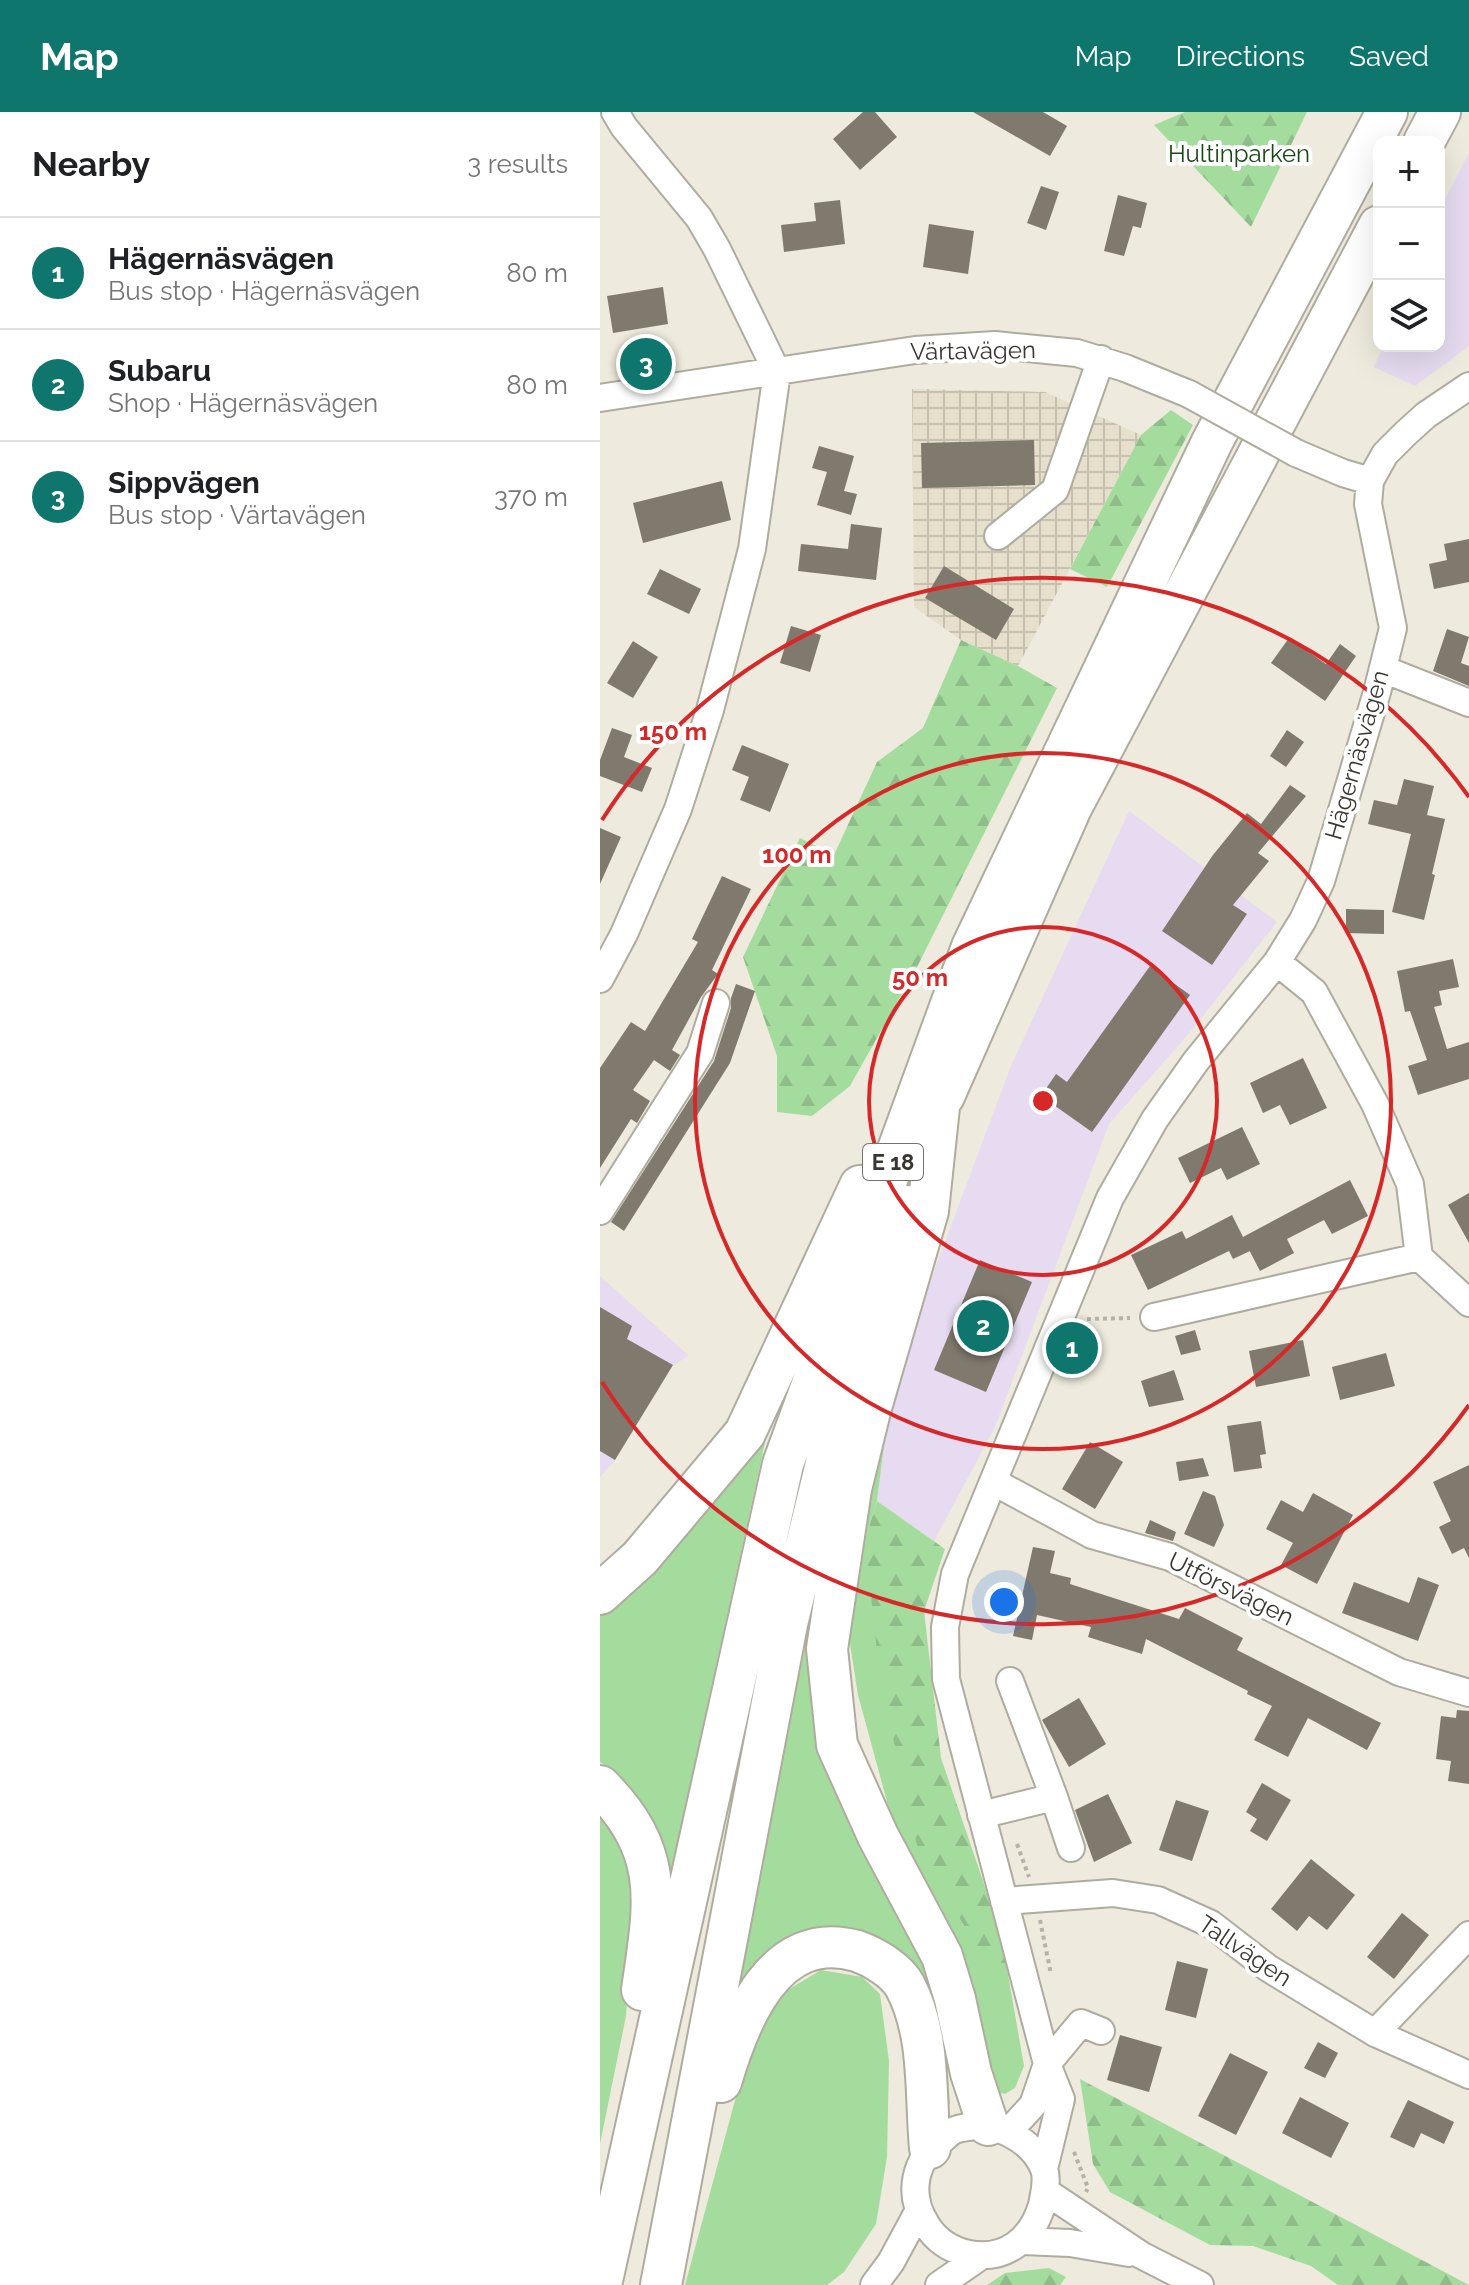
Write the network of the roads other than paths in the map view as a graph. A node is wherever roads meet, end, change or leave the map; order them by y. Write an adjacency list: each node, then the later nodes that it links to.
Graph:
1 (615, 112): 7 (street)
2 (1387, 112): 14 (highway, E 18)
3 (1440, 112): 4 (highway)
4 (1427, 136)
5 (1373, 237): 18 (highway, E 18)
6 (1101, 359): 7 (street, Värtavägen); 10 (street, Värtavägen, bridge); 11 (street)
7 (777, 372): 9 (street, Värtavägen); 16 (street)
8 (1467, 390): 10 (street)
9 (600, 398)
10 (1370, 481): 12 (street, Hägernäsvägen)
11 (998, 536)
12 (1383, 669): 13 (street); 15 (street, Hägernäsvägen)
13 (1469, 703)
14 (972, 947): 24 (highway); 45 (highway, E 18)
15 (1277, 962): 20 (street); 23 (street, Hägernäsvägen)
16 (600, 979)
17 (716, 1003): 19 (street)
18 (939, 1107): 37 (highway); 46 (highway, E 18)
19 (600, 1211)
20 (1419, 1257): 21 (street); 22 (street)
21 (1469, 1303)
22 (1154, 1317)
23 (994, 1482): 26 (street, Utförsvägen); 29 (street, Hägernäsvägen)
24 (600, 1594)
25 (1010, 1681): 28 (street)
26 (1469, 1693)
27 (600, 1786): 44 (highway)
28 (1054, 1797): 29 (street); 30 (street)
29 (993, 1812): 31 (street, Hägernäsvägen)
30 (1071, 1848)
31 (1004, 1901): 34 (street, Tallvägen); 35 (street, Hägernäsvägen)
32 (1469, 1935): 34 (street)
33 (1101, 2031): 35 (street)
34 (1375, 2033): 36 (street, Tallvägen)
35 (1047, 2064): 37 (street); 39 (street, Hägernäsvägen)
36 (1469, 2075)
37 (998, 2128): 38 (street); 39 (street)
38 (930, 2148): 40 (street); 46 (highway)
39 (1045, 2180): 41 (street); 42 (street)
40 (918, 2212): 43 (street); 47 (street)
41 (1022, 2241): 42 (street); 43 (street)
42 (1141, 2255): 49 (street)
43 (981, 2256): 48 (street)
44 (600, 2279)
45 (601, 2285)
46 (662, 2285)
47 (874, 2285)
48 (939, 2285)
49 (1200, 2285)

